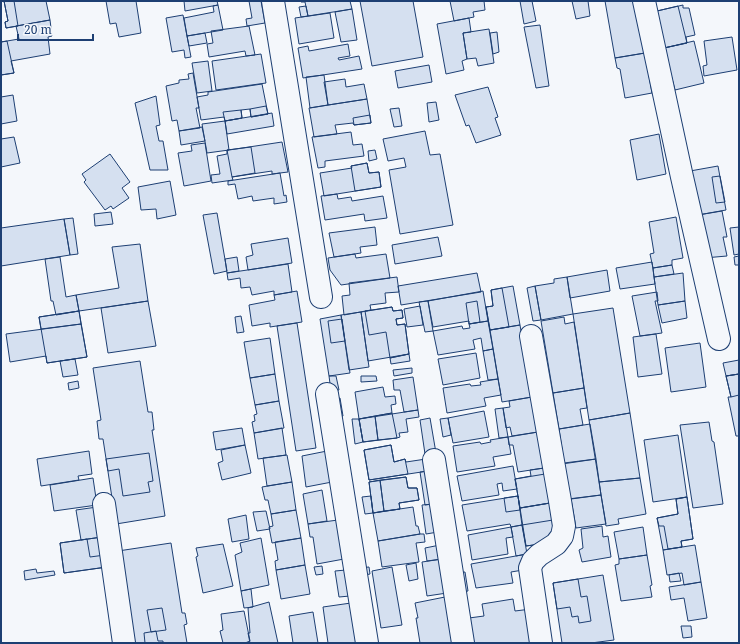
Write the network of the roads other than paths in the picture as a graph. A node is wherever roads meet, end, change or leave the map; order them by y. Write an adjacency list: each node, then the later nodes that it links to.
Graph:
1 (273, 1): 3 (street)
2 (644, 1): 5 (street)
3 (321, 298)
4 (531, 336): 12 (street)
5 (719, 339)
6 (327, 394): 10 (street)
7 (434, 460): 11 (street)
8 (104, 504): 9 (street)
9 (124, 643)
10 (367, 643)
11 (463, 643)
12 (541, 643)

